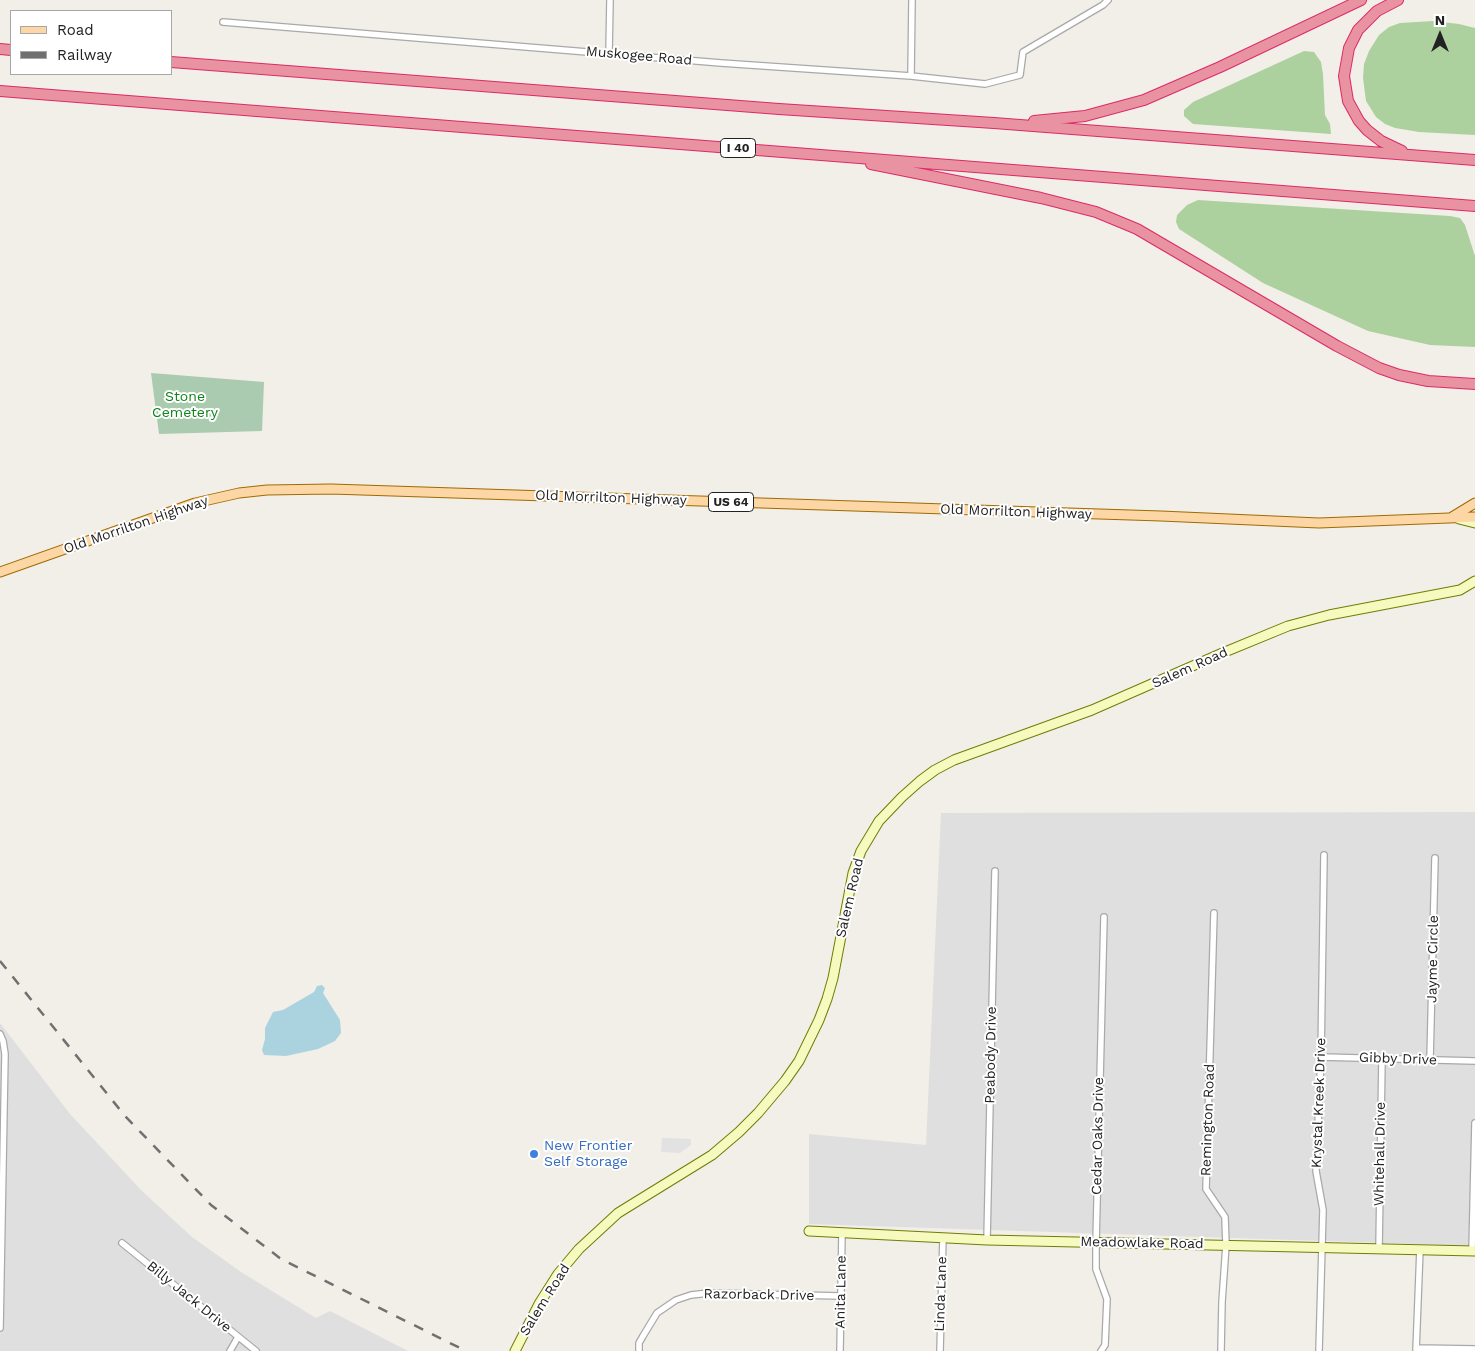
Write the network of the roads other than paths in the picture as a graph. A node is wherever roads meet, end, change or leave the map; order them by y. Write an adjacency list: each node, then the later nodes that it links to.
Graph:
1 (610, 0): 7 (street)
2 (912, 0): 9 (street)
3 (1108, 0): 9 (street, Muskogee Road)
4 (1361, 0): 11 (highway)
5 (1398, 0): 13 (highway)
6 (223, 22): 7 (street, Muskogee Road)
7 (609, 53): 9 (street, Muskogee Road)
8 (172, 62): 11 (highway)
9 (910, 76)
10 (0, 91): 12 (highway, I 40)
11 (994, 123): 13 (highway)
12 (828, 156): 15 (highway, I 40); 16 (highway)
13 (1420, 156): 14 (highway)
14 (1475, 160)
15 (1475, 206)
16 (1475, 386)
17 (1475, 503): 19 (main road)
18 (1475, 517): 19 (main road, Old Morrilton Highway / US 64)
19 (1451, 518): 20 (main road); 21 (main road, Old Morrilton Highway / US 64)
20 (1475, 523)
21 (0, 572)
22 (1475, 581): 52 (main road, Salem Road)
23 (1324, 855): 29 (street, Krystal Kreek Drive)
24 (1435, 858): 31 (street, Jayme Circle)
25 (995, 871): 37 (street, Peabody Drive)
26 (1214, 913): 40 (street, Remington Road)
27 (1104, 917): 39 (street, Cedar Oaks Drive)
28 (0, 1034): 46 (street)
29 (1321, 1057): 30 (street, Gibby Drive); 41 (street, Krystal Kreek Drive)
30 (1382, 1058): 31 (street, Gibby Drive); 42 (street, Whitehall Drive)
31 (1430, 1060): 32 (street, Gibby Drive)
32 (1475, 1061)
33 (1475, 1123): 44 (street)
34 (809, 1230): 35 (main road, Meadowlake Road)
35 (842, 1232): 36 (main road, Meadowlake Road); 45 (street, Anita Lane)
36 (943, 1237): 37 (main road, Meadowlake Road); 55 (street, Linda Lane)
37 (987, 1240): 39 (main road, Meadowlake Road)
38 (122, 1243): 47 (street, Billy Jack Drive)
39 (1096, 1243): 40 (main road, Meadowlake Road); 56 (street, Cedar Oaks Drive)
40 (1226, 1245): 41 (main road, Meadowlake Road); 57 (street, Remington Road)
41 (1323, 1247): 42 (main road, Meadowlake Road); 58 (street, Krystal Kreek Drive)
42 (1379, 1249): 43 (main road, Meadowlake Road)
43 (1420, 1249): 44 (main road, Meadowlake Road); 49 (street)
44 (1473, 1251)
45 (841, 1296): 53 (street, Razorback Drive); 54 (street, Anita Lane)
46 (0, 1328)
47 (238, 1337): 50 (street); 51 (street, Billy Jack Drive)
48 (1475, 1349): 49 (street)
49 (1416, 1350)
50 (230, 1351)
51 (256, 1351)
52 (515, 1351)
53 (639, 1351)
54 (840, 1351)
55 (940, 1351)
56 (1101, 1351)
57 (1221, 1351)
58 (1319, 1351)

